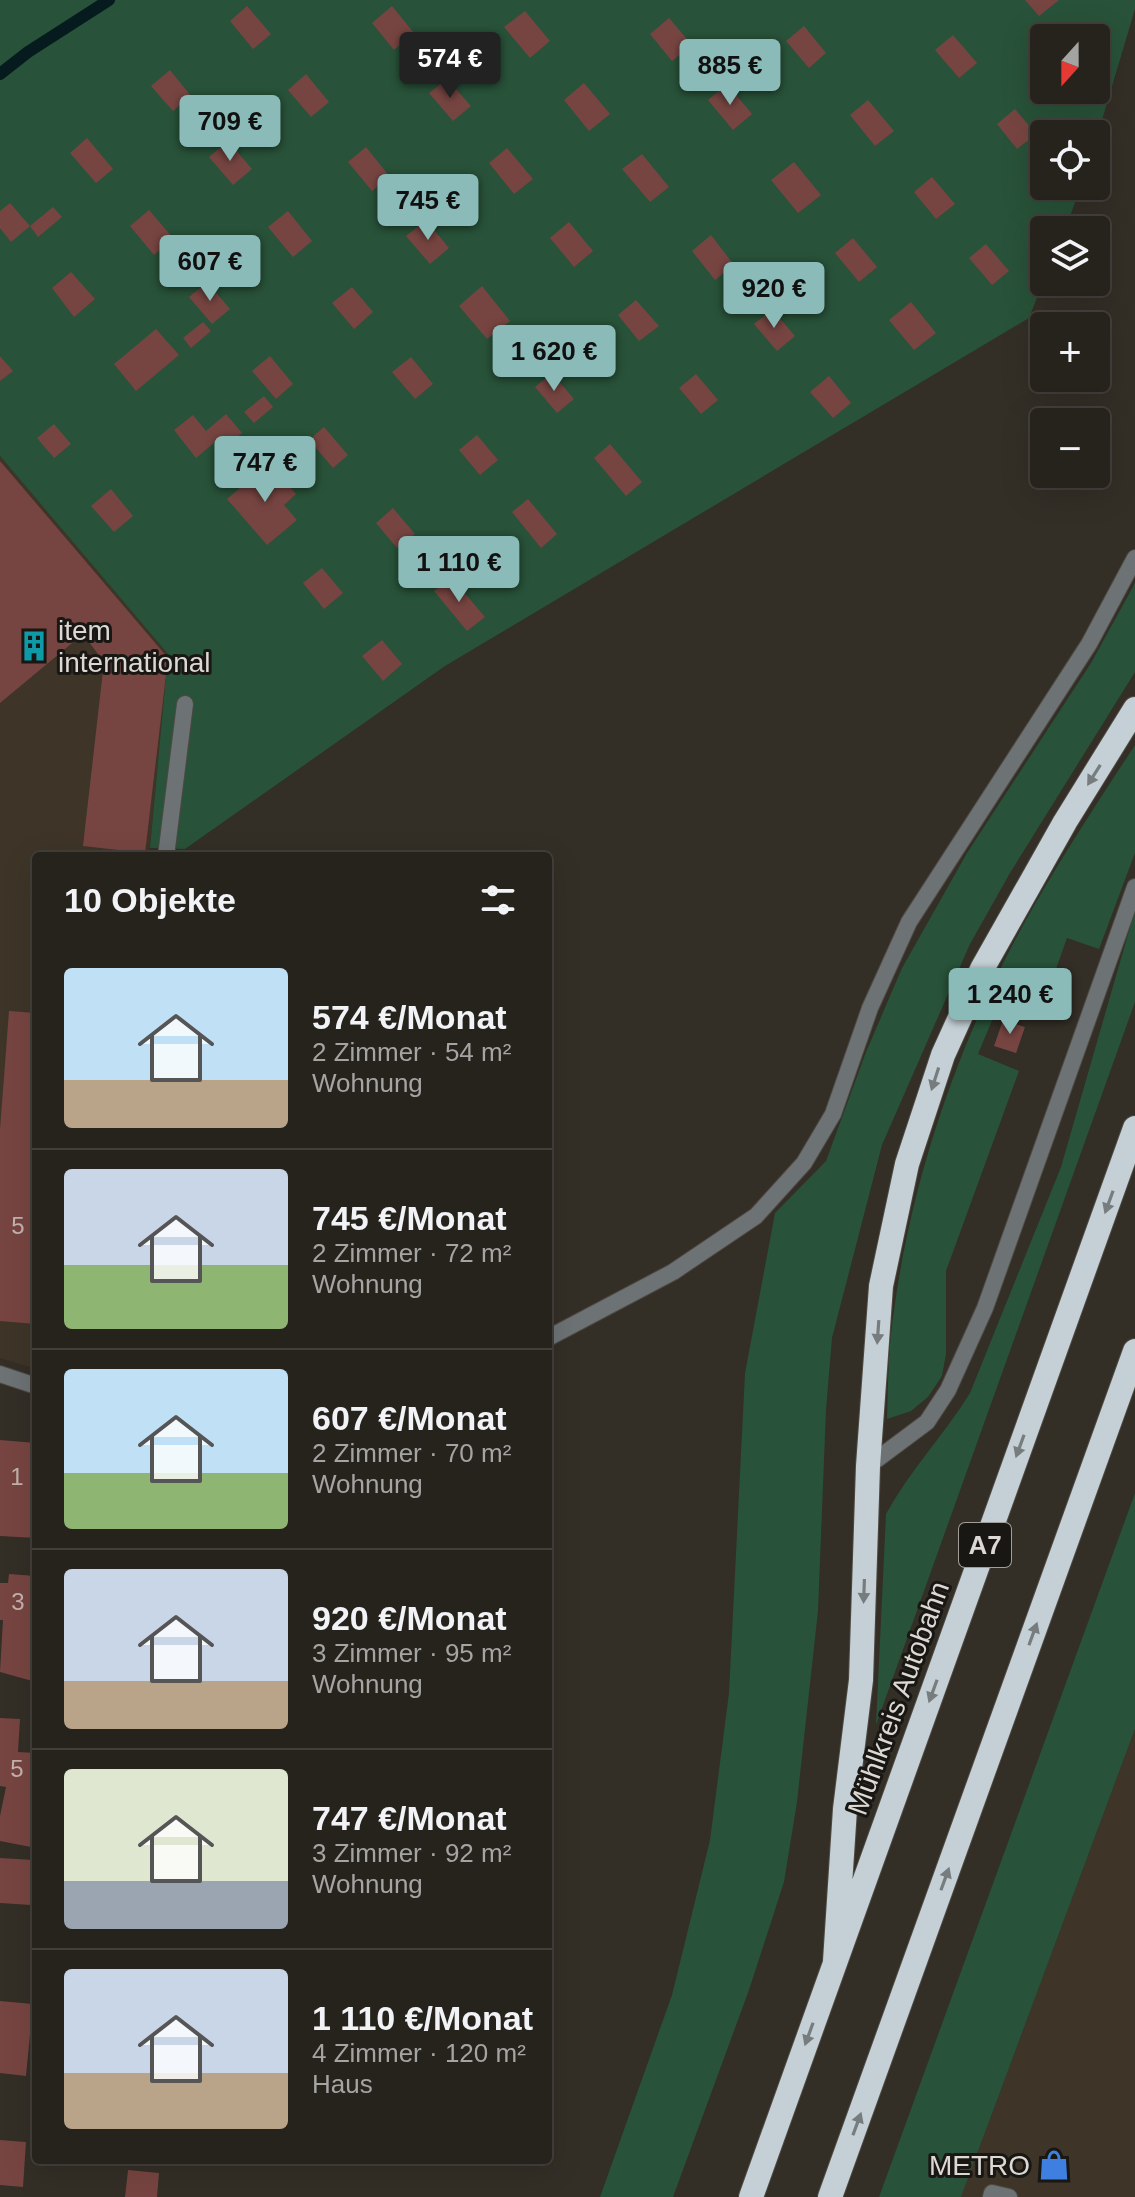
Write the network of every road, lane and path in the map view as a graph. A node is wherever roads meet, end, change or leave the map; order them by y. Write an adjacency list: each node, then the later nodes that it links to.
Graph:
1 (1135, 558): 7 (street)
2 (185, 704): 4 (street)
3 (1135, 709): 11 (highway, one-way to 11)
4 (166, 852)
5 (1135, 887): 11 (street)
6 (1135, 1128): 12 (highway, Mühlkreis Autobahn / A7, one-way to 12)
7 (552, 1336)
8 (1135, 1351): 14 (highway, one-way to 8)
9 (0, 1374): 10 (street)
10 (32, 1385)
11 (868, 1466): 12 (highway, one-way to 12)
12 (835, 1961): 13 (highway, Mühlkreis Autobahn / A7, one-way to 13)
13 (751, 2197)
14 (830, 2197)
15 (991, 2197): 16 (street)
16 (1009, 2197)

